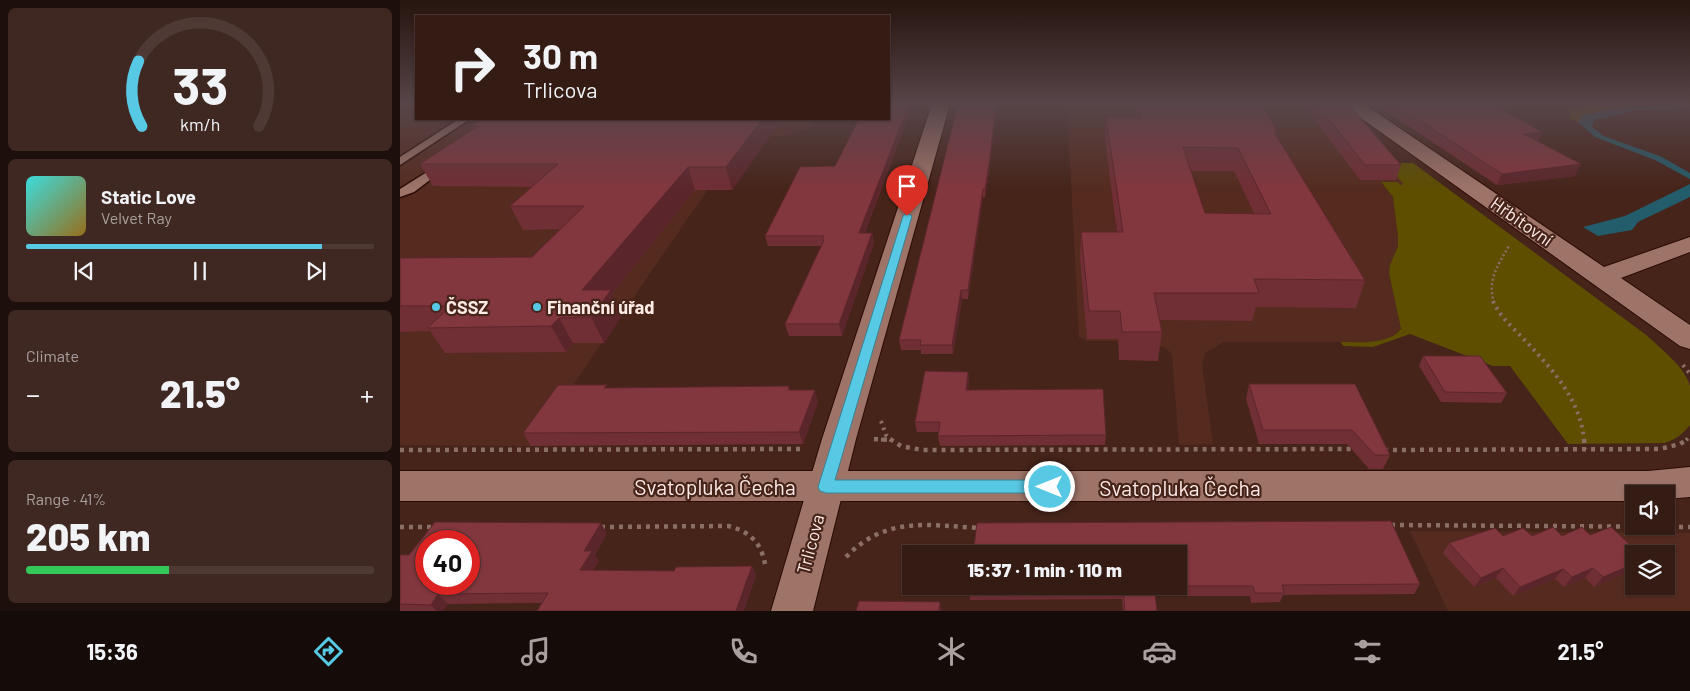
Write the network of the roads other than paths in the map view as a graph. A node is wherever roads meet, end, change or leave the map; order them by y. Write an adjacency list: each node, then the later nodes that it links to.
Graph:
1 (445, 133): 5 (lane)
2 (932, 133): 12 (street, Trlicova)
3 (1394, 133): 8 (street, Hřbitovní)
4 (451, 160): 6 (lane)
5 (400, 162)
6 (400, 193)
7 (1690, 244): 8 (street)
8 (1600, 277): 9 (street, Hřbitovní)
9 (1690, 339)
10 (1690, 482): 12 (street, Svatopluka Čecha)
11 (401, 486): 12 (street, Svatopluka Čecha)
12 (826, 487): 13 (street, Trlicova)
13 (792, 611)

